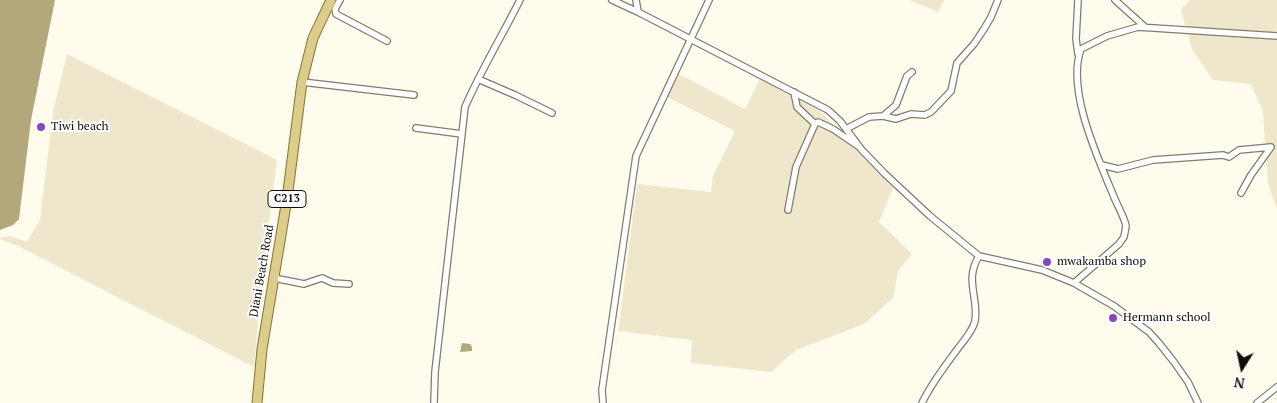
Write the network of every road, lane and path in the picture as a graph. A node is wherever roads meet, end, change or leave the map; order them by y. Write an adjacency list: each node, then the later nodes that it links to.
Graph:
1 (332, 0): 18 (main road, Diani Beach Road / C213)
2 (340, 0): 14 (street)
3 (520, 0): 17 (street)
4 (612, 0): 10 (street)
5 (636, 0): 10 (street)
6 (708, 0): 13 (street)
7 (998, 0): 22 (street)
8 (1078, 0): 15 (street)
9 (1115, 0): 11 (street)
10 (638, 12): 13 (street)
11 (1145, 27): 12 (street); 15 (street)
12 (1277, 36)
13 (690, 40): 19 (street); 38 (street)
14 (387, 41)
15 (1078, 59): 28 (street)
16 (912, 72): 22 (street)
17 (478, 79): 21 (street); 26 (street)
18 (302, 82): 20 (street); 32 (main road, Diani Beach Road / C213)
19 (794, 92): 23 (street); 25 (street)
20 (414, 95)
21 (552, 114)
22 (883, 116): 25 (street)
23 (815, 124): 27 (street); 30 (street)
24 (416, 128): 26 (street)
25 (846, 129): 27 (street)
26 (462, 134): 37 (street)
27 (861, 149): 31 (street)
28 (1102, 165): 29 (street); 34 (street)
29 (1241, 194)
30 (788, 210)
31 (979, 256): 34 (street); 39 (street)
32 (274, 278): 33 (street); 36 (main road, Diani Beach Road / C213)
33 (349, 284)
34 (1074, 284): 40 (street)
35 (1277, 387): 41 (street)
36 (257, 403)
37 (434, 403)
38 (602, 403)
39 (922, 403)
40 (1198, 403)
41 (1257, 403)

